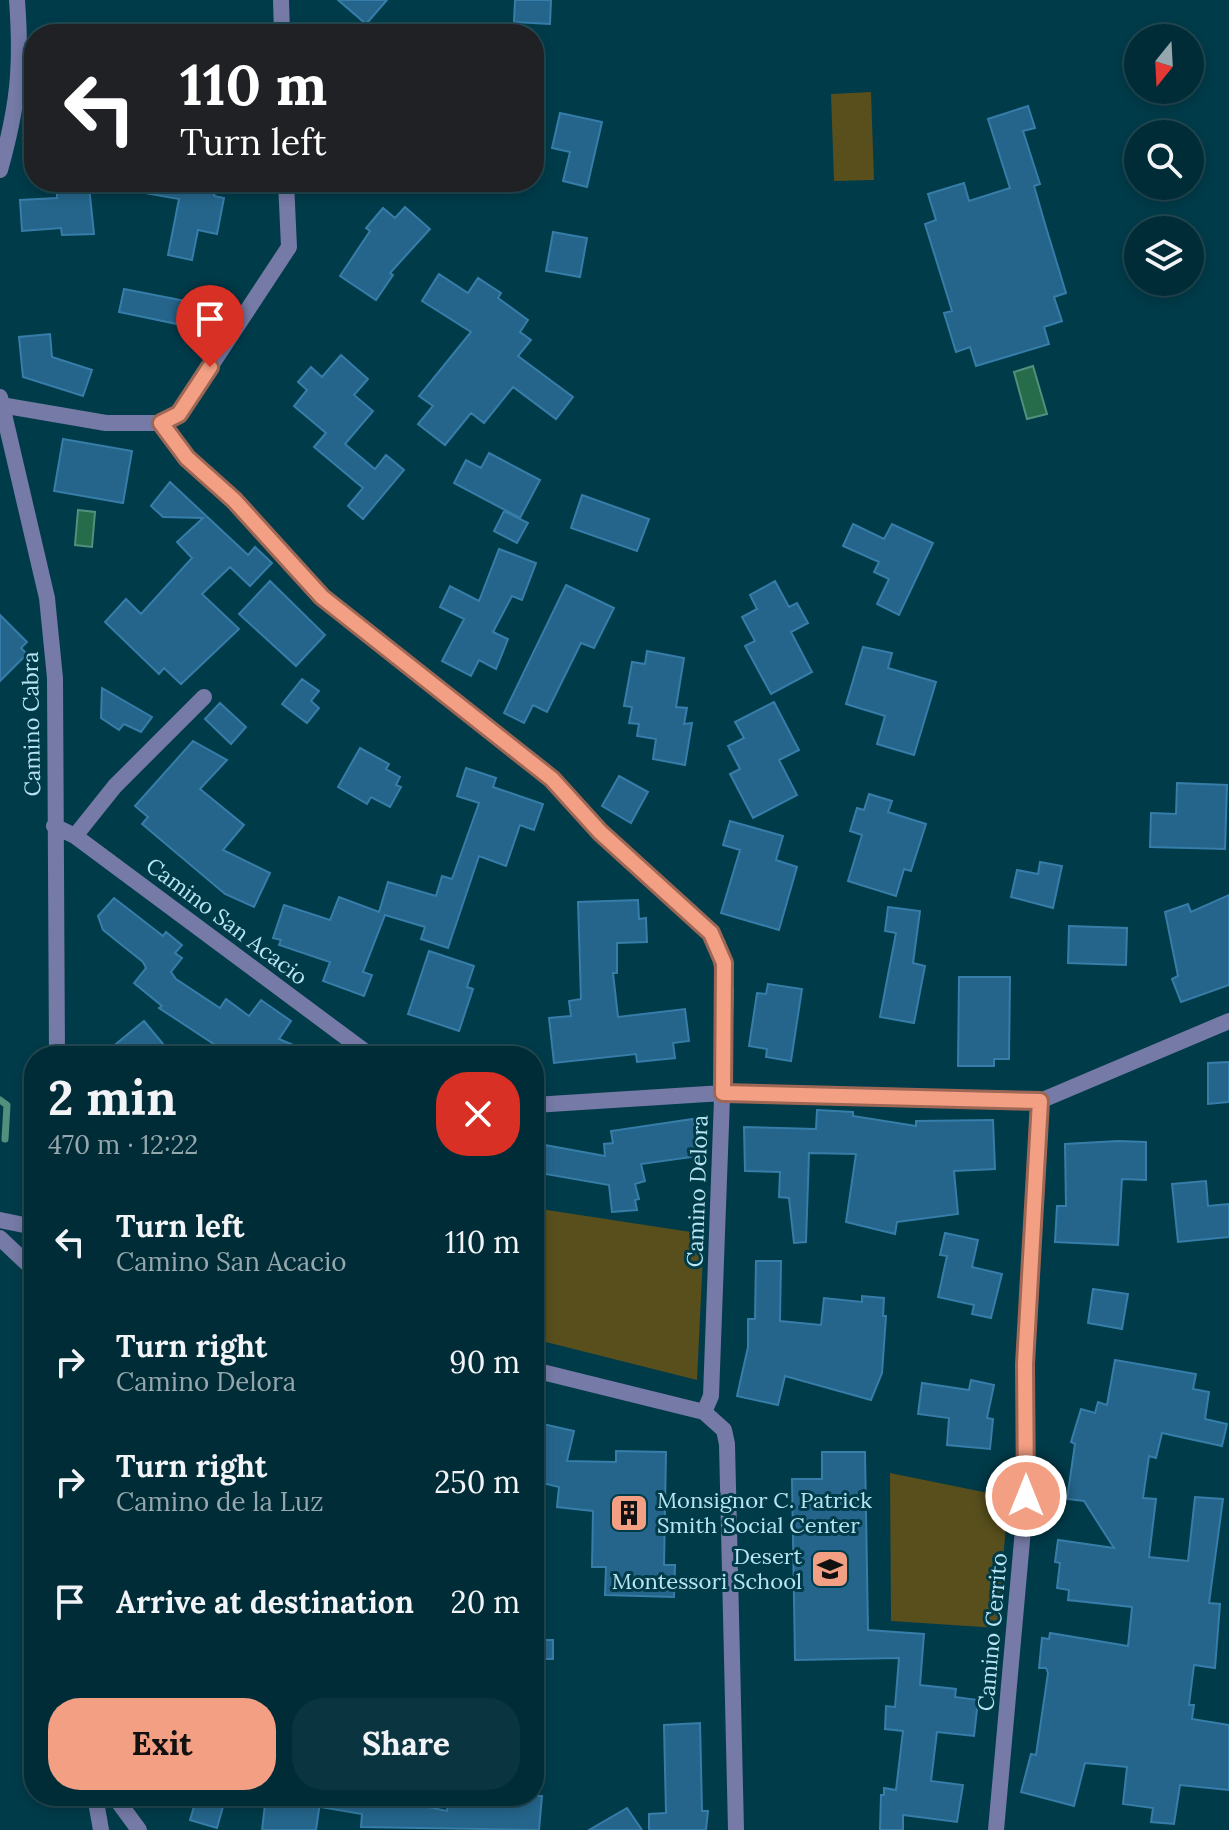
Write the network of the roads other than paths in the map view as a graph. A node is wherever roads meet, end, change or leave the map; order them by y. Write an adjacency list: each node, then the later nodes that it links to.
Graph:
1 (17, 0): 4 (street)
2 (281, 0): 3 (street)
3 (282, 24)
4 (0, 170)
5 (286, 192): 8 (street)
6 (0, 397): 7 (street, Camino Cabra)
7 (1, 405): 8 (street); 10 (street, Camino Cabra)
8 (161, 423): 15 (street, Camino Delora)
9 (204, 697): 11 (street)
10 (54, 826): 11 (street, Camino San Acacio); 13 (street, Camino Cabra)
11 (75, 836): 14 (street, Camino San Acacio)
12 (1229, 1021): 16 (street)
13 (57, 1046)
14 (358, 1046)
15 (723, 1093): 16 (street); 17 (street); 23 (street, Camino Delora)
16 (1040, 1101): 29 (street, Camino Cerrito)
17 (544, 1104)
18 (0, 1220): 19 (street)
19 (24, 1225)
20 (0, 1238): 21 (street)
21 (24, 1261)
22 (544, 1372): 23 (street)
23 (704, 1412): 28 (street)
24 (97, 1806): 26 (street)
25 (121, 1806): 27 (street)
26 (101, 1830)
27 (139, 1830)
28 (736, 1830)
29 (996, 1830)

